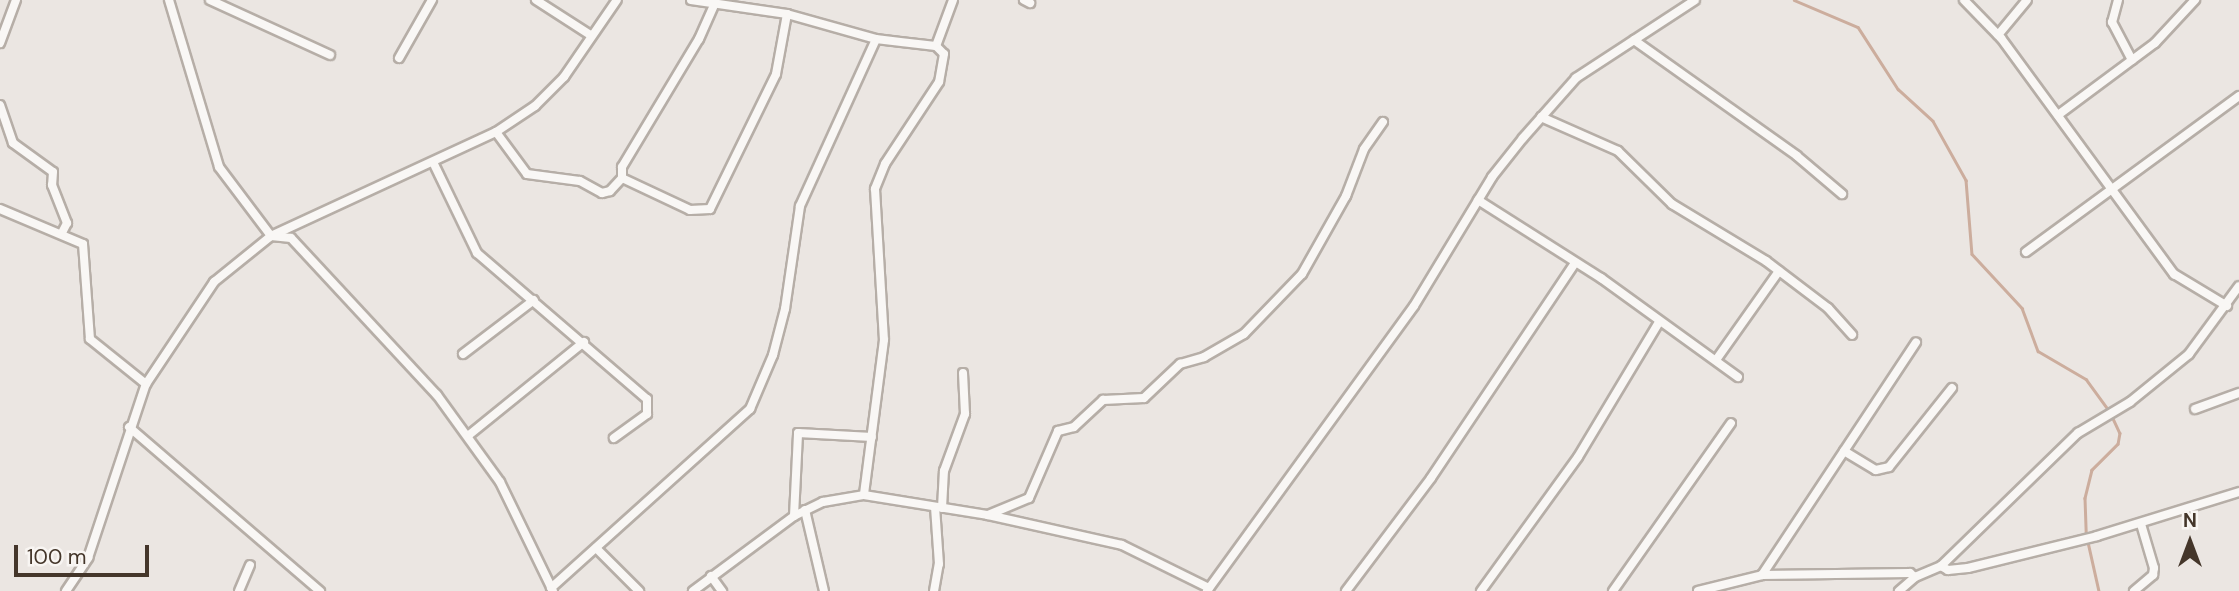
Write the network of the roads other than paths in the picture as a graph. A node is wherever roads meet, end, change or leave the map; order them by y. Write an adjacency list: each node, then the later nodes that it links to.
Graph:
1 (16, 0): 20 (street)
2 (169, 0): 38 (street)
3 (210, 0): 22 (street)
4 (432, 0): 23 (street)
5 (536, 0): 16 (street)
6 (617, 0): 16 (street)
7 (691, 0): 14 (street)
8 (953, 0): 21 (street)
9 (1695, 0): 19 (street)
10 (1964, 0): 17 (street)
11 (2027, 0): 17 (street)
12 (2118, 0): 24 (street)
13 (2195, 0): 24 (street)
14 (714, 5): 15 (street); 32 (street)
15 (787, 14): 18 (street); 32 (street)
16 (589, 34): 30 (street)
17 (1998, 35): 27 (street)
18 (876, 39): 21 (street); 70 (street)
19 (1634, 40): 28 (street); 34 (street)
20 (0, 43)
21 (936, 46): 60 (street)
22 (330, 55)
23 (399, 58)
24 (2132, 60): 27 (street)
25 (2239, 96): 33 (street)
26 (0, 105): 37 (street)
27 (2059, 115): 33 (street)
28 (1541, 117): 35 (street); 41 (street)
29 (1383, 122): 67 (street)
30 (496, 132): 31 (street); 32 (street)
31 (433, 162): 38 (street); 43 (street)
32 (622, 178)
33 (2113, 190): 39 (street); 44 (street)
34 (1842, 194)
35 (1478, 200): 40 (street); 77 (street)
36 (0, 209): 37 (street)
37 (62, 233): 53 (street)
38 (271, 236): 53 (street); 59 (street)
39 (2026, 252)
40 (1574, 264): 45 (street); 86 (street)
41 (1779, 271): 46 (street); 50 (street)
42 (2239, 286): 44 (street)
43 (534, 300): 47 (street); 49 (street)
44 (2227, 306): 72 (street)
45 (1659, 322): 50 (street); 87 (street)
46 (1852, 335)
47 (584, 342): 59 (street); 61 (street)
48 (1916, 342): 62 (street)
49 (463, 354)
50 (1716, 360): 52 (street)
51 (963, 373): 65 (street)
52 (1738, 377)
53 (146, 384): 58 (street)
54 (1952, 388): 62 (street)
55 (2239, 393): 56 (street)
56 (2195, 409)
57 (1731, 423): 88 (street)
58 (130, 427): 78 (street); 80 (street)
59 (469, 435): 76 (street)
60 (872, 437): 64 (street); 68 (street)
61 (614, 438)
62 (1844, 451): 73 (street)
63 (2239, 492): 69 (street)
64 (864, 495): 65 (street); 66 (street)
65 (939, 508): 67 (street); 85 (street)
66 (805, 510): 68 (street); 84 (street)
67 (988, 514): 77 (street)
68 (794, 516): 74 (street)
69 (2141, 524): 72 (street); 91 (street)
70 (596, 548): 76 (street); 81 (street)
71 (250, 565): 79 (street)
72 (1941, 566): 75 (street)
73 (1762, 575): 75 (street); 89 (street)
74 (711, 576): 82 (street); 83 (street)
75 (1915, 577): 90 (street)
76 (552, 589)
77 (1208, 589)
78 (66, 591)
79 (239, 591)
80 (320, 591)
81 (639, 591)
82 (693, 591)
83 (722, 591)
84 (824, 591)
85 (934, 591)
86 (1346, 591)
87 (1481, 591)
88 (1614, 591)
89 (1698, 591)
90 (1899, 591)
91 (2134, 591)

